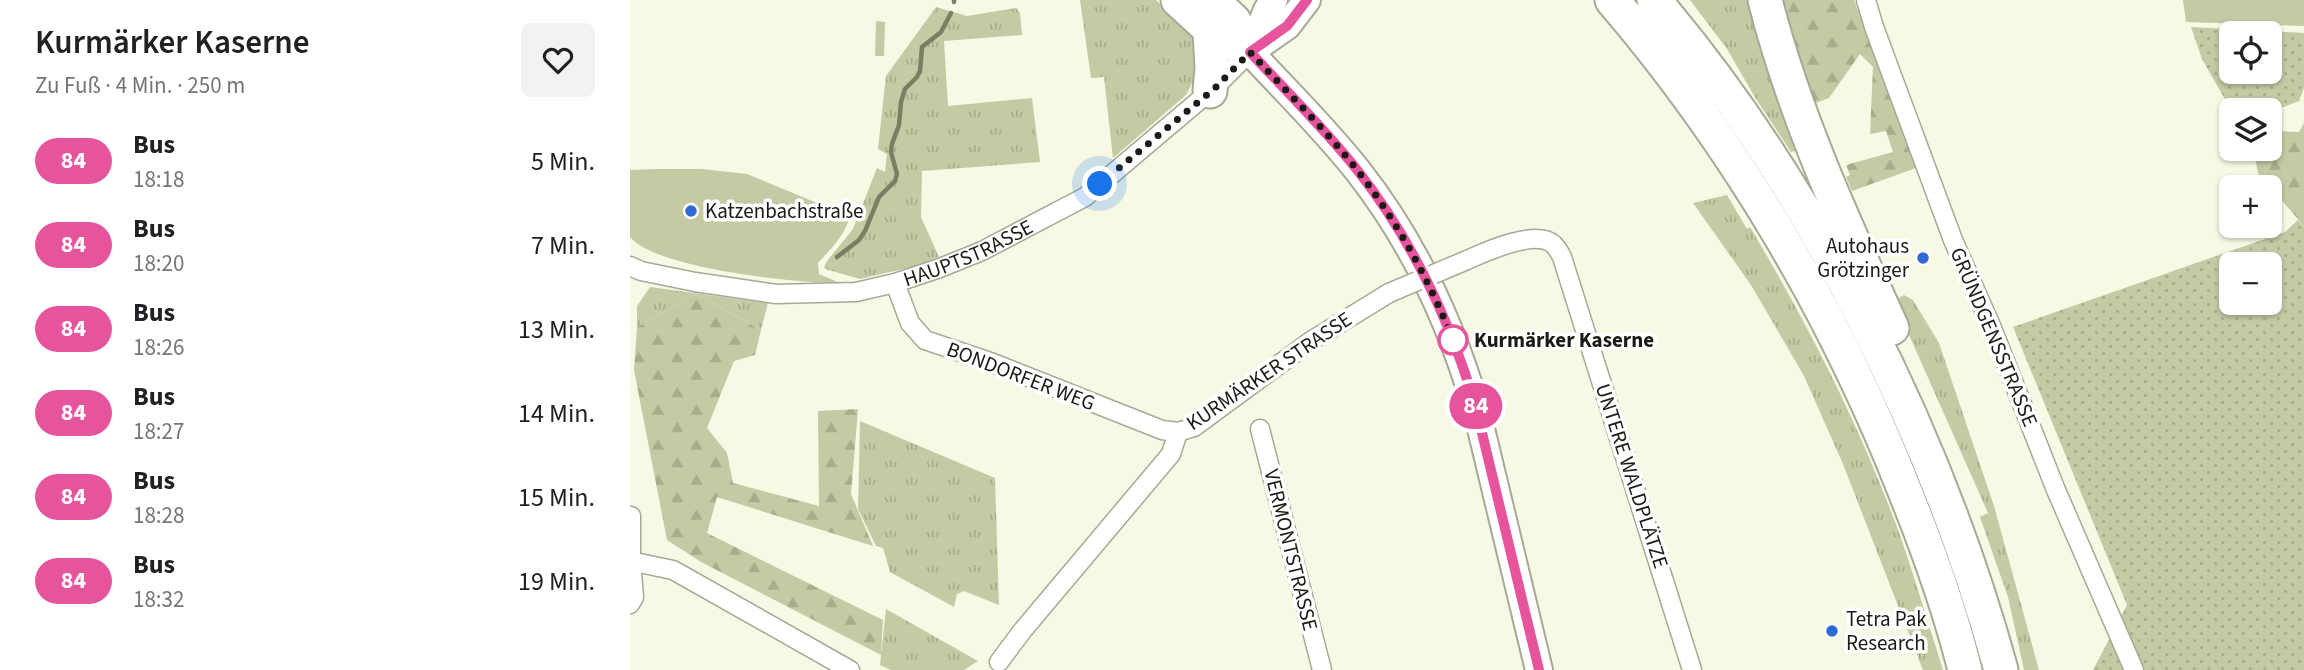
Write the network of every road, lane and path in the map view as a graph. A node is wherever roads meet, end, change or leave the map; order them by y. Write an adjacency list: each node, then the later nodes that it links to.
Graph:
1 (1178, 0): 8 (highway)
2 (1274, 0): 9 (street, HAUPTSTRASSE)
3 (1307, 0): 9 (street, HAUPTSTRASSE)
4 (1612, 0): 25 (highway)
5 (1654, 0): 17 (highway)
6 (1765, 0): 17 (highway)
7 (1866, 0): 27 (street, GRÜNDGENSSTRASSE)
8 (1211, 16): 9 (highway); 10 (highway)
9 (1250, 52): 10 (street, HAUPTSTRASSE); 23 (street)
10 (1210, 92): 13 (street, HAUPTSTRASSE)
11 (1553, 244): 15 (street, KURMÄRKER STRASSE, bridge); 24 (street, UNTERE WALDPLÄTZE)
12 (630, 265): 13 (street, HAUPTSTRASSE)
13 (895, 283): 15 (street, BONDORFER WEG)
14 (1260, 429): 22 (street, VERMONTSTRASSE)
15 (1178, 432): 20 (street, KURMÄRKER STRASSE)
16 (631, 516): 18 (street)
17 (1953, 522): 26 (highway)
18 (630, 561): 19 (street); 21 (street)
19 (632, 600)
20 (999, 662)
21 (850, 670)
22 (1321, 670)
23 (1539, 670)
24 (1692, 670)
25 (1965, 670)
26 (2001, 670)
27 (2134, 670)

